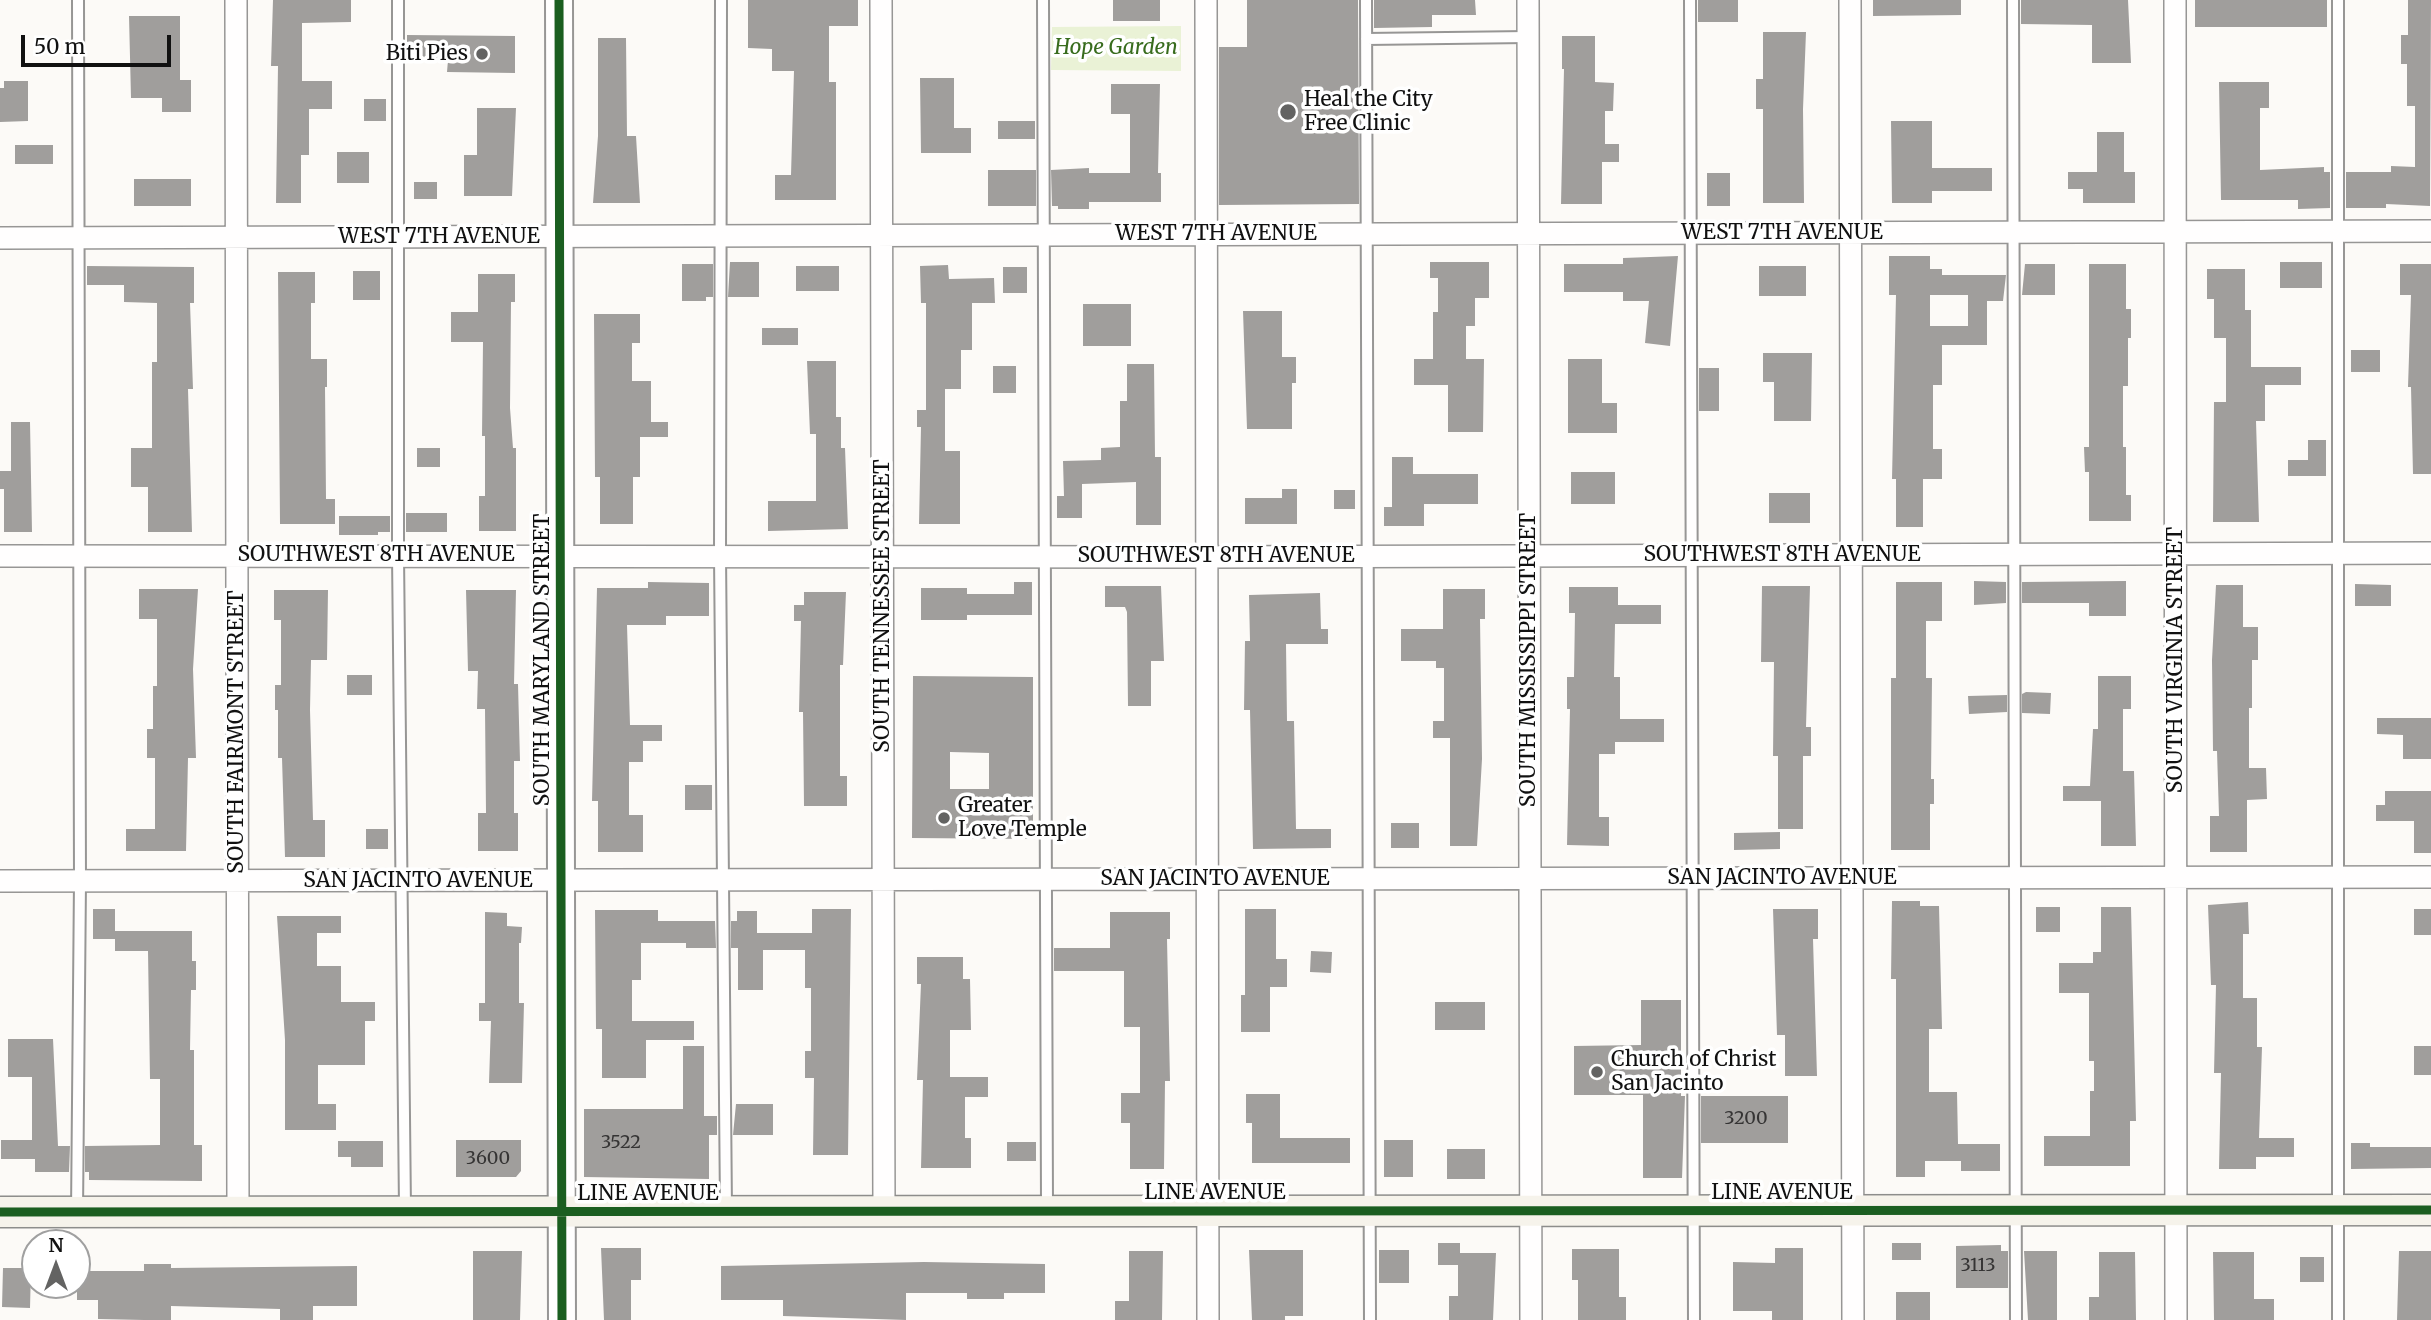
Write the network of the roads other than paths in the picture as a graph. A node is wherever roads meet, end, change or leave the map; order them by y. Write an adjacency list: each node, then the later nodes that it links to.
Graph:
1 (78, 0): 33 (lane)
2 (236, 0): 34 (street, SOUTH FAIRMONT STREET)
3 (398, 0): 29 (lane)
4 (559, 0): 30 (street, SOUTH MARYLAND STREET)
5 (721, 0): 31 (lane)
6 (881, 0): 28 (street, SOUTH TENNESSEE STREET)
7 (1042, 0): 26 (lane)
8 (1206, 0): 27 (street)
9 (1366, 0): 17 (lane)
10 (1528, 0): 16 (street, SOUTH MISSISSIPPI STREET)
11 (1690, 0): 23 (lane)
12 (1850, 0): 24 (street)
13 (2013, 0): 25 (lane)
14 (2175, 0): 21 (street, SOUTH VIRGINIA STREET)
15 (2338, 0): 18 (lane)
16 (1528, 37): 17 (lane); 20 (street, SOUTH MISSISSIPPI STREET)
17 (1366, 39): 22 (lane)
18 (2338, 231): 19 (street, WEST 7TH AVENUE); 21 (street, WEST 7TH AVENUE); 35 (lane)
19 (2431, 231)
20 (1528, 232): 22 (street, WEST 7TH AVENUE); 23 (street, WEST 7TH AVENUE); 50 (street, SOUTH MISSISSIPPI STREET)
21 (2175, 232): 25 (street, WEST 7TH AVENUE); 39 (street, SOUTH VIRGINIA STREET)
22 (1366, 233): 27 (street, WEST 7TH AVENUE); 45 (lane)
23 (1691, 233): 24 (street, WEST 7TH AVENUE); 46 (lane)
24 (1851, 233): 25 (street, WEST 7TH AVENUE); 37 (street)
25 (2012, 233): 38 (lane)
26 (1044, 235): 27 (street, WEST 7TH AVENUE); 28 (street, WEST 7TH AVENUE); 49 (lane)
27 (1206, 235): 51 (street)
28 (882, 236): 31 (street, WEST 7TH AVENUE); 44 (street, SOUTH TENNESSEE STREET)
29 (398, 237): 30 (street, WEST 7TH AVENUE); 34 (street, WEST 7TH AVENUE); 41 (lane)
30 (559, 237): 31 (street, WEST 7TH AVENUE); 42 (street, SOUTH MARYLAND STREET)
31 (719, 237): 43 (lane)
32 (0, 238): 33 (street, WEST 7TH AVENUE)
33 (77, 238): 34 (street, WEST 7TH AVENUE); 48 (lane)
34 (236, 238): 40 (street, SOUTH FAIRMONT STREET)
35 (2337, 553): 36 (street, SOUTHWEST 8TH AVENUE); 39 (street, SOUTHWEST 8TH AVENUE); 54 (lane)
36 (2431, 553)
37 (1852, 554): 38 (street, SOUTHWEST 8TH AVENUE); 46 (street, SOUTHWEST 8TH AVENUE); 58 (street)
38 (2014, 554): 39 (street, SOUTHWEST 8TH AVENUE); 52 (lane)
39 (2175, 554): 53 (street, SOUTH VIRGINIA STREET)
40 (237, 555): 41 (street, SOUTHWEST 8TH AVENUE); 48 (street, SOUTHWEST 8TH AVENUE); 64 (street, SOUTH FAIRMONT STREET)
41 (398, 555): 42 (street, SOUTHWEST 8TH AVENUE); 65 (lane)
42 (560, 555): 43 (street, SOUTHWEST 8TH AVENUE); 66 (street, SOUTH MARYLAND STREET)
43 (720, 555): 44 (street, SOUTHWEST 8TH AVENUE); 67 (lane)
44 (883, 555): 49 (street, SOUTHWEST 8TH AVENUE); 68 (street, SOUTH TENNESSEE STREET)
45 (1367, 555): 50 (street, SOUTHWEST 8TH AVENUE); 51 (street, SOUTHWEST 8TH AVENUE); 60 (lane)
46 (1692, 555): 50 (street, SOUTHWEST 8TH AVENUE); 57 (lane)
47 (0, 556): 48 (street, SOUTHWEST 8TH AVENUE)
48 (77, 556): 63 (lane)
49 (1045, 556): 51 (street, SOUTHWEST 8TH AVENUE); 61 (lane)
50 (1529, 556): 56 (street, SOUTH MISSISSIPPI STREET)
51 (1206, 557): 59 (street)
52 (2016, 877): 53 (street, SAN JACINTO AVENUE); 58 (street, SAN JACINTO AVENUE); 72 (lane)
53 (2176, 877): 54 (street, SAN JACINTO AVENUE); 73 (street, SOUTH VIRGINIA STREET)
54 (2338, 877): 55 (street, SAN JACINTO AVENUE); 74 (lane)
55 (2431, 877)
56 (1530, 878): 57 (street, SAN JACINTO AVENUE); 60 (street, SAN JACINTO AVENUE); 69 (street, SOUTH MISSISSIPPI STREET)
57 (1692, 878): 58 (street, SAN JACINTO AVENUE); 70 (lane)
58 (1852, 878): 71 (street)
59 (1207, 879): 60 (street, SAN JACINTO AVENUE); 61 (street, SAN JACINTO AVENUE); 79 (street)
60 (1367, 879): 80 (lane)
61 (1048, 880): 68 (street, SAN JACINTO AVENUE); 78 (lane)
62 (0, 881): 63 (street, SAN JACINTO AVENUE)
63 (80, 881): 64 (street, SAN JACINTO AVENUE); 82 (lane)
64 (238, 881): 65 (street, SAN JACINTO AVENUE); 83 (street, SOUTH FAIRMONT STREET)
65 (404, 881): 66 (street, SAN JACINTO AVENUE); 84 (lane)
66 (561, 881): 67 (street, SAN JACINTO AVENUE); 85 (street, SOUTH MARYLAND STREET)
67 (724, 881): 68 (street, SAN JACINTO AVENUE); 76 (lane)
68 (884, 881): 77 (street, SOUTH TENNESSEE STREET)
69 (1531, 1210): 70 (main road, LINE AVENUE); 80 (main road, LINE AVENUE); 89 (street, SOUTH MISSISSIPPI STREET)
70 (1694, 1210): 71 (main road, LINE AVENUE); 90 (lane)
71 (1853, 1210): 72 (main road, LINE AVENUE); 91 (street)
72 (2017, 1210): 73 (main road, LINE AVENUE); 92 (lane)
73 (2176, 1210): 74 (main road, LINE AVENUE); 93 (street, SOUTH VIRGINIA STREET)
74 (2338, 1210): 75 (main road, LINE AVENUE); 94 (lane)
75 (2431, 1210)
76 (726, 1211): 77 (main road, LINE AVENUE); 85 (main road, LINE AVENUE)
77 (884, 1211): 78 (main road, LINE AVENUE)
78 (1047, 1211): 79 (main road, LINE AVENUE)
79 (1208, 1211): 80 (main road, LINE AVENUE); 87 (street)
80 (1369, 1211): 88 (lane)
81 (0, 1212): 82 (main road, LINE AVENUE)
82 (77, 1212): 83 (main road, LINE AVENUE)
83 (238, 1212): 84 (main road, LINE AVENUE)
84 (405, 1212): 85 (main road, LINE AVENUE)
85 (562, 1212): 86 (street, SOUTH MARYLAND STREET)
86 (562, 1320)
87 (1208, 1320)
88 (1370, 1320)
89 (1531, 1320)
90 (1694, 1320)
91 (1853, 1320)
92 (2016, 1320)
93 (2176, 1320)
94 (2338, 1320)

